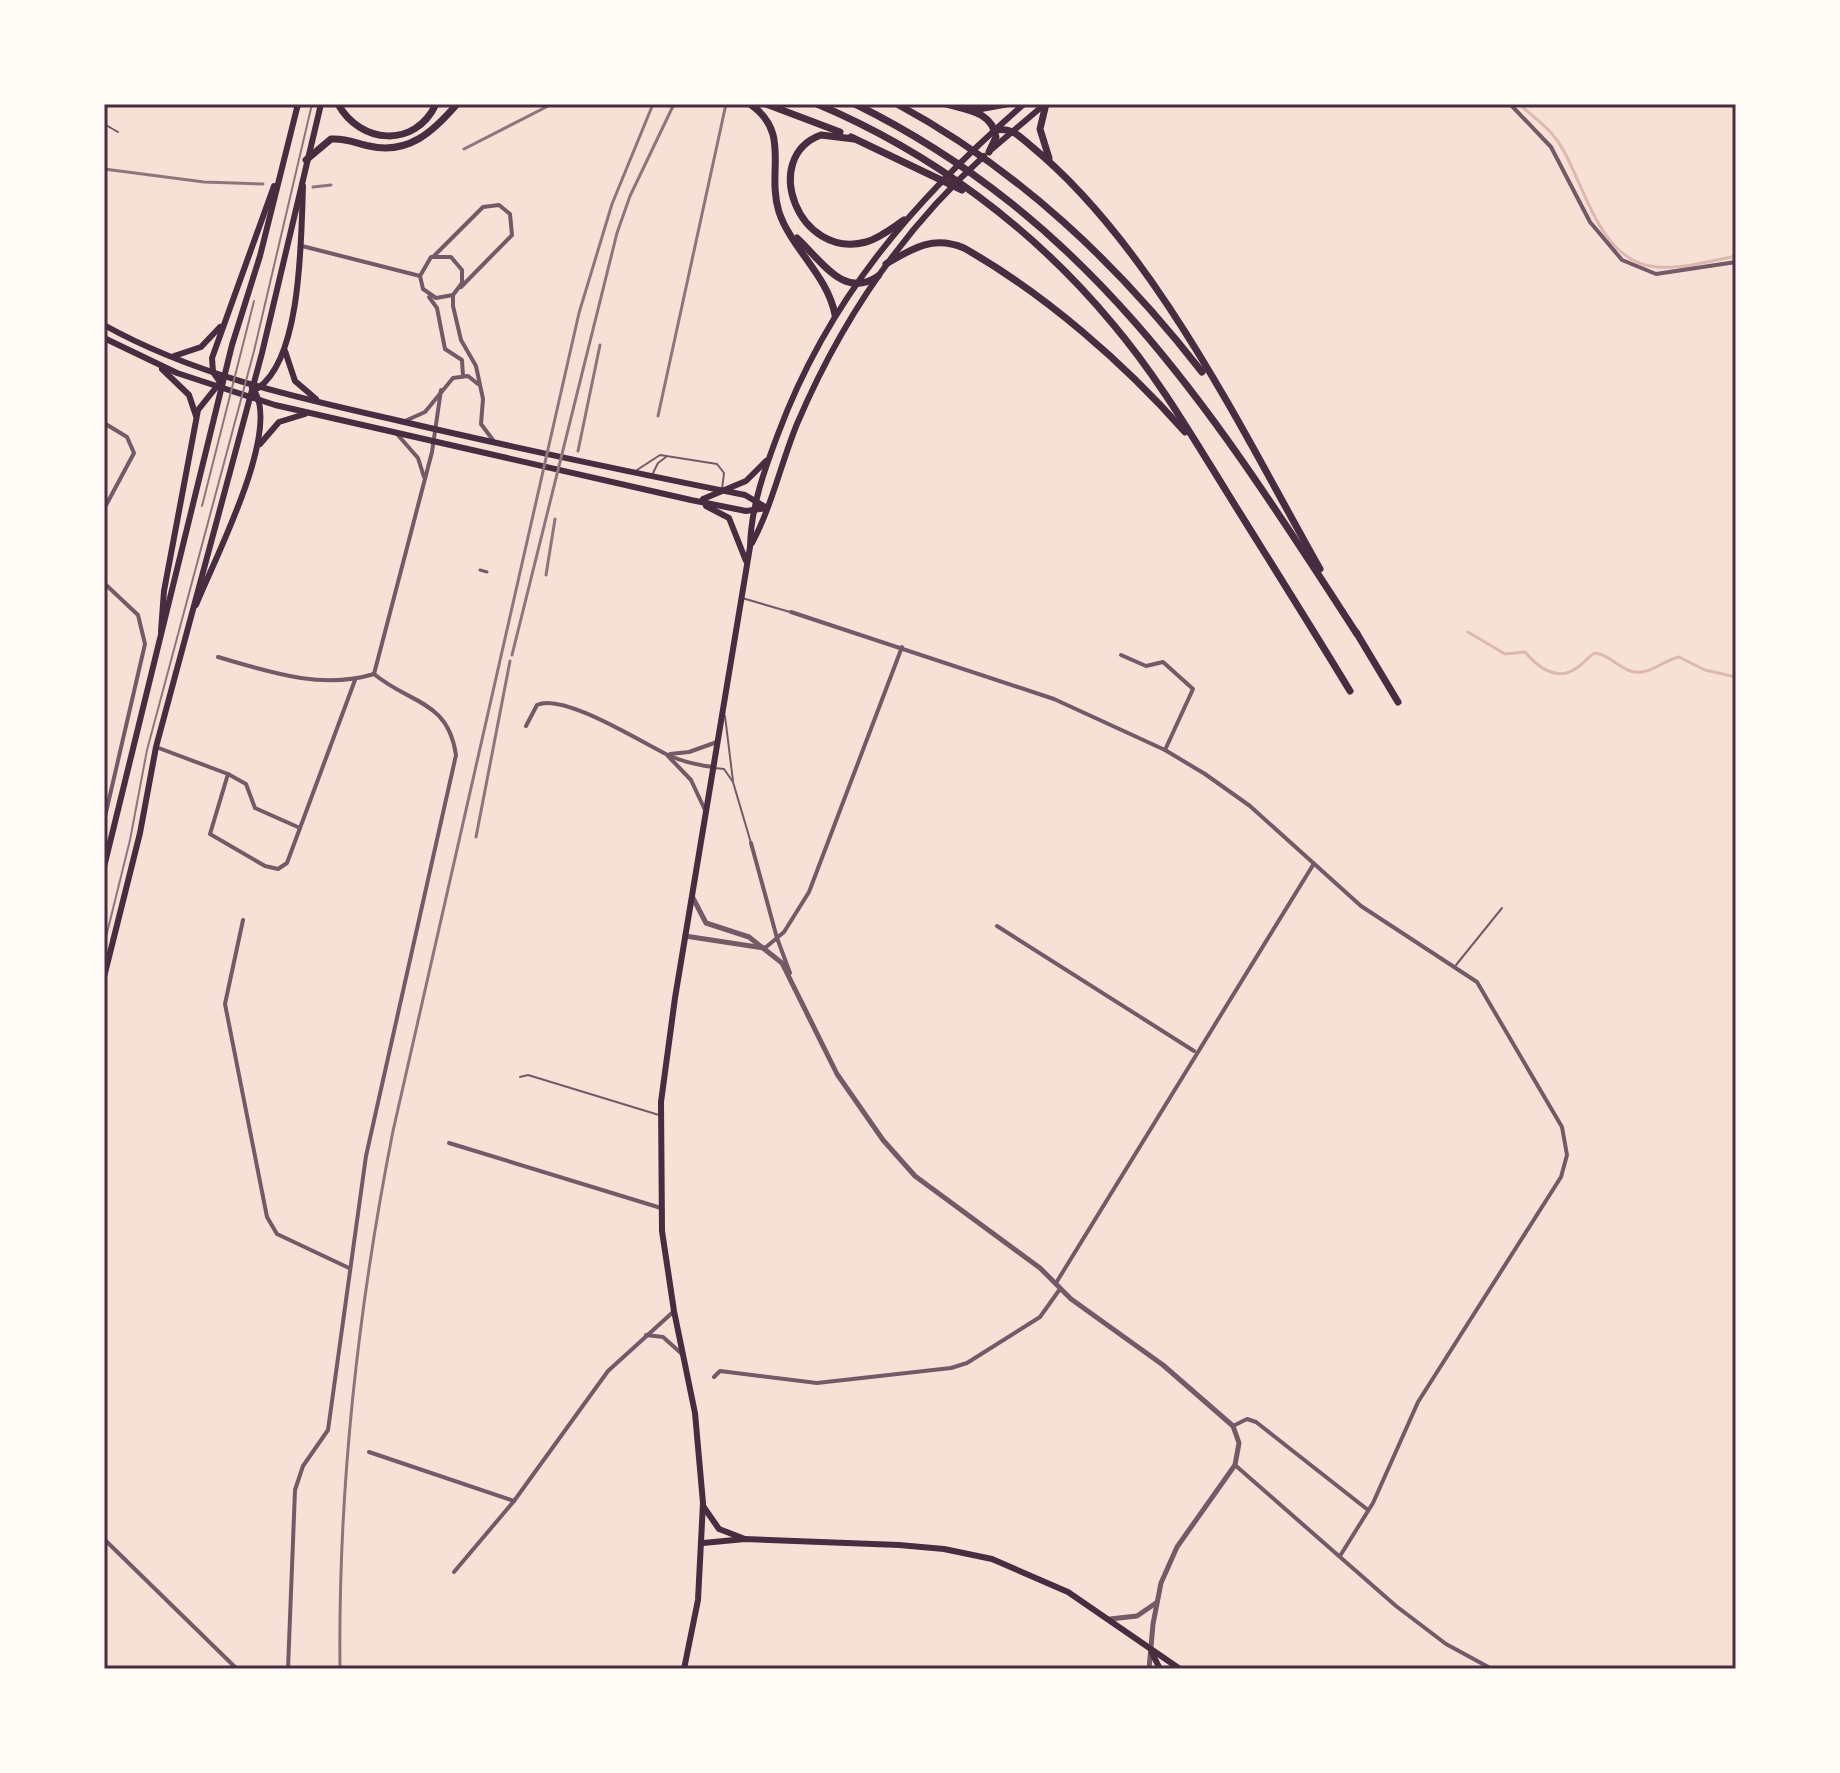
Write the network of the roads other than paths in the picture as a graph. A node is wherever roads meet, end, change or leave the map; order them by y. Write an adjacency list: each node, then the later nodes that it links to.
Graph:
1 (321, 104): 23 (main road)
2 (338, 104): 3 (highway)
3 (436, 104)
4 (457, 104): 23 (highway)
5 (750, 104): 29 (highway)
6 (766, 104): 21 (highway)
7 (817, 104): 27 (highway)
8 (855, 104): 87 (highway)
9 (897, 104): 55 (highway)
10 (946, 104): 16 (highway)
11 (1006, 104): 16 (highway)
12 (1024, 104): 20 (main road)
13 (1045, 104): 18 (main road); 24 (highway)
14 (1510, 104): 32 (street)
15 (297, 105): 26 (main road)
16 (971, 110): 20 (highway)
17 (104, 124): 19 (lane)
18 (1013, 131): 20 (highway); 22 (main road); 24 (highway)
19 (118, 132)
20 (991, 132): 22 (highway); 28 (main road)
21 (854, 139): 27 (highway); 28 (highway)
22 (989, 152): 33 (main road)
23 (306, 160): 25 (main road)
24 (1050, 160): 55 (highway)
25 (303, 175): 30 (main road); 86 (main road)
26 (279, 176): 41 (main road); 88 (main road)
27 (989, 205): 67 (highway)
28 (904, 220): 36 (main road)
29 (790, 232): 36 (highway); 40 (highway)
30 (299, 246): 34 (street); 44 (main road)
31 (434, 256): 34 (street); 37 (street); 37 (street)
32 (1736, 262)
33 (886, 264): 35 (main road); 67 (highway)
34 (420, 276): 38 (street)
35 (878, 276): 36 (highway); 76 (main road)
36 (855, 285): 40 (main road)
37 (459, 288): 39 (street)
38 (427, 293): 39 (street); 48 (street)
39 (453, 295): 51 (street)
40 (835, 315): 69 (main road)
41 (222, 324): 45 (main road); 47 (main road)
42 (104, 325): 45 (main road)
43 (104, 338): 46 (main road)
44 (285, 350): 52 (main road); 57 (main road)
45 (169, 356): 47 (main road)
46 (156, 364): 50 (main road); 59 (main road)
47 (213, 372): 49 (main road); 50 (main road)
48 (463, 376): 51 (street); 53 (street)
49 (241, 381): 50 (main road); 52 (main road)
50 (218, 385): 54 (main road); 59 (main road)
51 (479, 385): 65 (street)
52 (256, 388): 54 (main road); 56 (main road); 57 (main road)
53 (441, 390): 60 (street); 62 (street)
54 (232, 391): 56 (main road)
55 (1223, 399): 87 (highway)
56 (261, 400): 58 (main road); 66 (main road)
57 (323, 403): 60 (main road)
58 (307, 413): 63 (main road); 66 (main road)
59 (196, 419): 88 (main road)
60 (402, 422): 62 (main road)
61 (104, 423): 77 (street)
62 (434, 430): 64 (street); 65 (main road)
63 (396, 433): 64 (main road); 72 (street)
64 (433, 441): 72 (street); 74 (main road)
65 (496, 444): 70 (main road)
66 (258, 447): 86 (main road)
67 (1200, 449): 94 (highway)
68 (675, 456): 70 (lane); 71 (lane); 73 (lane)
69 (770, 457): 73 (main road); 75 (main road)
70 (634, 473): 71 (main road)
71 (652, 477): 73 (main road)
72 (424, 478): 92 (street)
73 (722, 490): 74 (main road); 75 (main road)
74 (691, 500): 78 (main road); 80 (main road)
75 (756, 500): 76 (main road); 78 (main road)
76 (767, 508): 78 (main road); 79 (main road)
77 (104, 509)
78 (753, 511): 79 (main road)
79 (750, 547): 80 (main road)
80 (747, 564): 84 (main road)
81 (480, 570): 82 (street)
82 (487, 572)
83 (104, 583): 106 (street)
84 (741, 598): 85 (lane); 96 (main road)
85 (791, 612): 89 (street)
86 (187, 627): 99 (main road)
87 (1357, 634): 95 (highway)
88 (161, 643): 110 (main road)
89 (902, 647): 100 (street); 116 (street)
90 (1121, 655): 100 (street)
91 (218, 657): 93 (street)
92 (374, 674): 93 (street); 126 (street)
93 (355, 680): 107 (street)
94 (1350, 691)
95 (1398, 702)
96 (723, 705): 98 (main road); 104 (lane)
97 (526, 726): 101 (street)
98 (717, 742): 101 (street); 102 (main road)
99 (156, 747): 103 (street); 120 (main road)
100 (1165, 750): 109 (street)
101 (666, 754): 102 (street); 105 (street)
102 (713, 767): 104 (lane); 105 (main road)
103 (228, 774): 107 (street); 107 (street)
104 (733, 782): 108 (lane)
105 (706, 812): 111 (main road)
106 (104, 821)
107 (300, 828)
108 (751, 843): 116 (street)
109 (1313, 865): 118 (street); 121 (street)
110 (104, 867)
111 (692, 896): 115 (main road); 117 (street)
112 (1502, 908): 118 (lane)
113 (243, 920): 126 (street)
114 (997, 926): 121 (street)
115 (685, 936): 117 (street); 123 (main road)
116 (777, 938): 117 (street); 119 (street)
117 (765, 948): 119 (street)
118 (1456, 965): 138 (street)
119 (790, 973): 127 (street)
120 (104, 977)
121 (1195, 1052): 127 (street)
122 (520, 1077): 123 (lane)
123 (661, 1115): 125 (main road)
124 (449, 1143): 125 (street)
125 (661, 1208): 129 (main road)
126 (349, 1268): 148 (street)
127 (1056, 1283): 128 (street)
128 (1060, 1289): 132 (street); 133 (street)
129 (674, 1311): 130 (street); 131 (main road)
130 (643, 1335): 131 (street); 136 (street)
131 (683, 1354): 137 (main road)
132 (714, 1377)
133 (1233, 1426): 135 (street); 138 (street)
134 (369, 1452): 136 (street)
135 (1235, 1465): 142 (street); 144 (street)
136 (514, 1501): 143 (street)
137 (703, 1506): 140 (main road); 141 (main road)
138 (1368, 1510): 142 (street)
139 (104, 1539): 147 (street)
140 (745, 1539): 141 (main road); 145 (main road)
141 (703, 1543): 149 (main road)
142 (1340, 1556): 153 (street)
143 (454, 1572)
144 (1157, 1602): 145 (street); 146 (street)
145 (1110, 1619): 146 (main road)
146 (1151, 1650): 150 (street); 151 (main road); 152 (main road)
147 (237, 1669)
148 (288, 1669)
149 (684, 1669)
150 (1149, 1669)
151 (1160, 1669)
152 (1180, 1669)
153 (1492, 1669)

